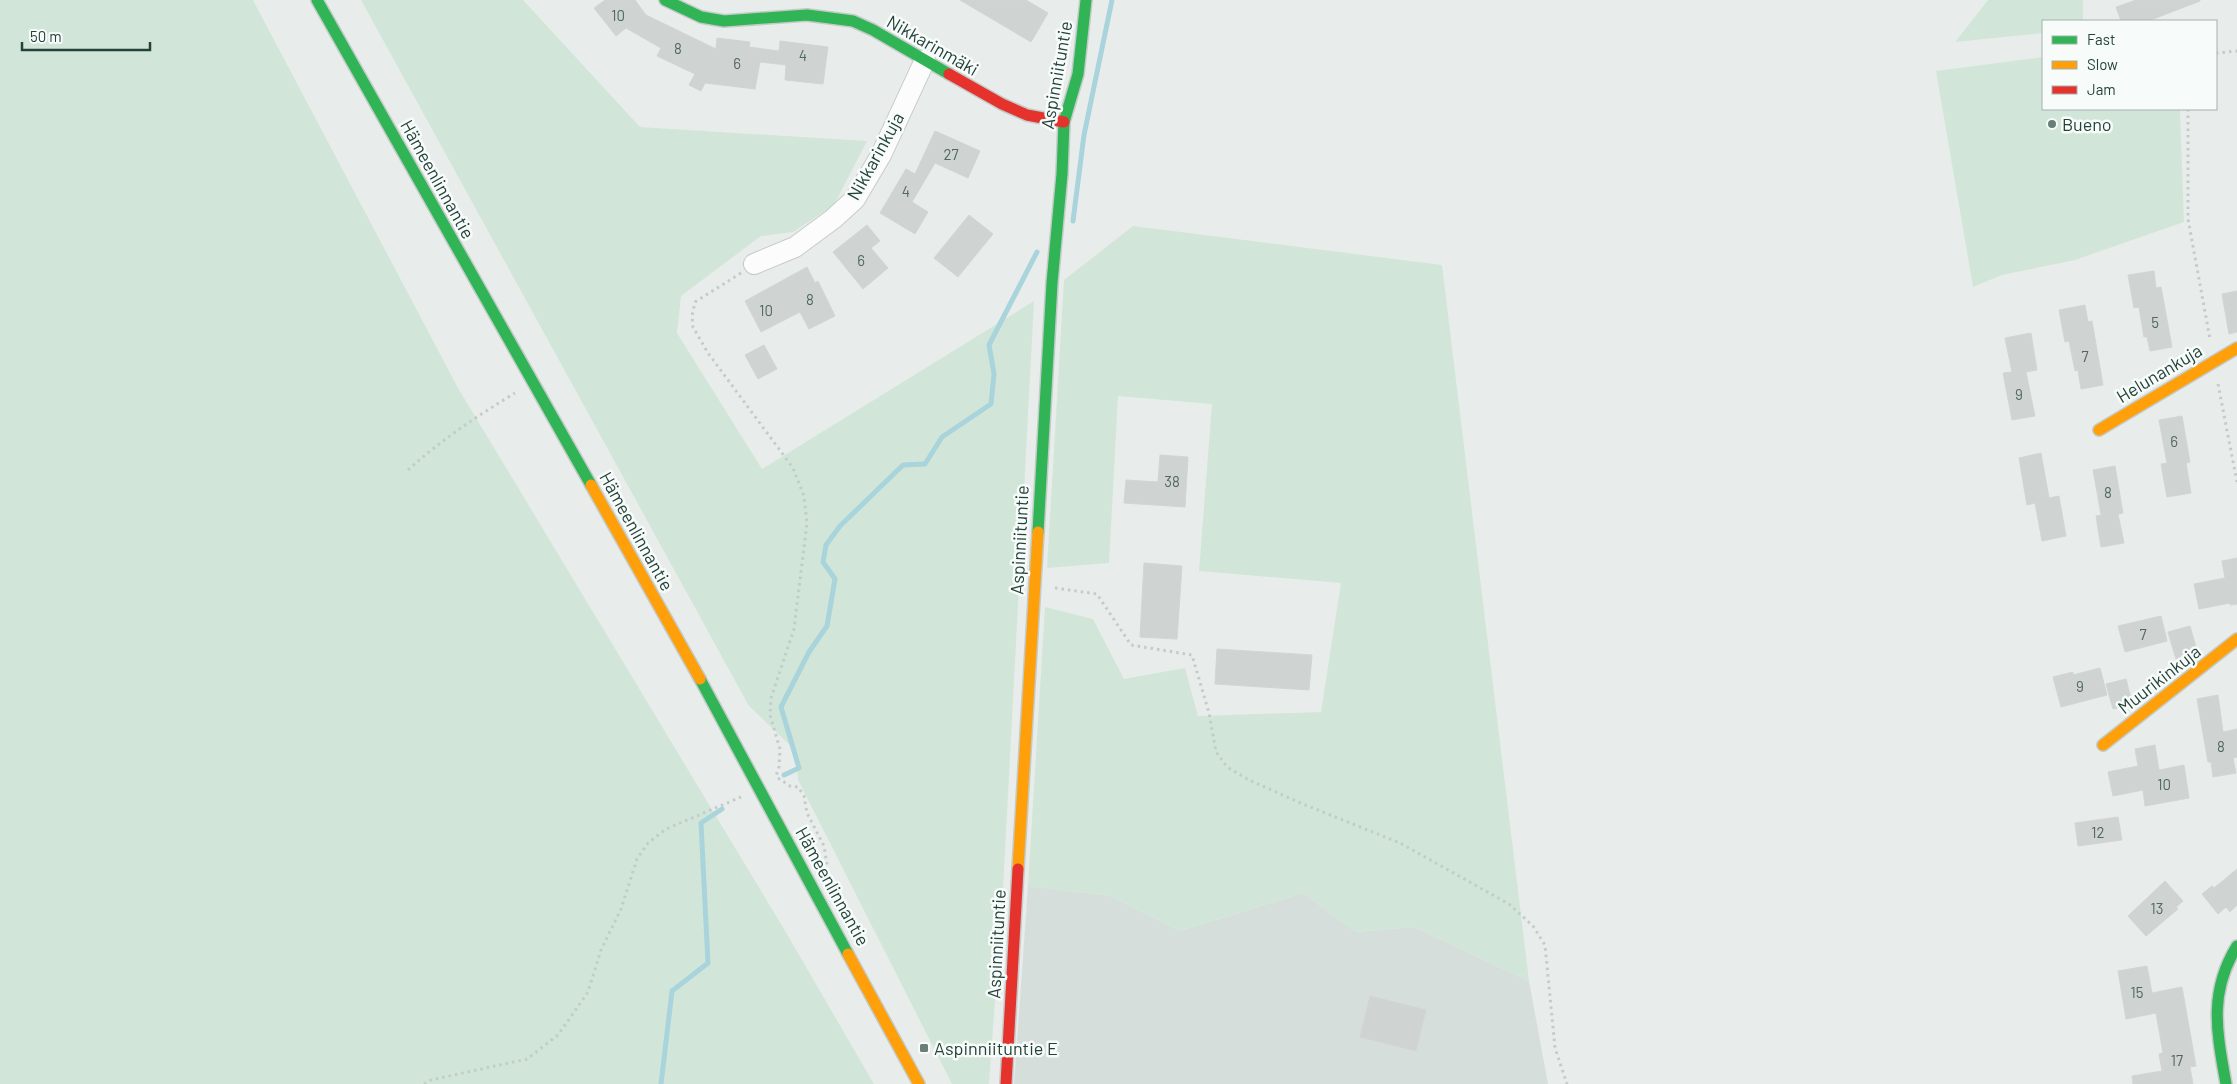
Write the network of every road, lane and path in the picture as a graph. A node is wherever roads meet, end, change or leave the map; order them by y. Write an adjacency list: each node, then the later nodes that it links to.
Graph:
1 (317, 0): 12 (street, Hämeenlinnantie)
2 (665, 0): 6 (street, Nikkarinmäki)
3 (1086, 0): 8 (street, Aspinniituntie)
4 (2237, 51): 5 (path)
5 (2217, 53)
6 (925, 60): 8 (street, Nikkarinmäki); 9 (street, Nikkarinkuja)
7 (2188, 110): 11 (path)
8 (1064, 122): 16 (street, Aspinniituntie)
9 (754, 264): 19 (path)
10 (2237, 348): 11 (street, Helunankuja)
11 (2214, 360): 13 (street, Helunankuja); 15 (path)
12 (532, 382): 14 (path); 23 (street, Hämeenlinnantie)
13 (2099, 430)
14 (408, 470)
15 (2237, 482)
16 (1034, 585): 24 (street, Aspinniituntie); 25 (path)
17 (2237, 639): 18 (street, Muurikinkuja)
18 (2103, 745)
19 (776, 776)
20 (745, 794): 22 (path)
21 (2237, 946): 26 (street)
22 (424, 1084)
23 (919, 1084)
24 (1006, 1084)
25 (1568, 1084)
26 (2226, 1084)

